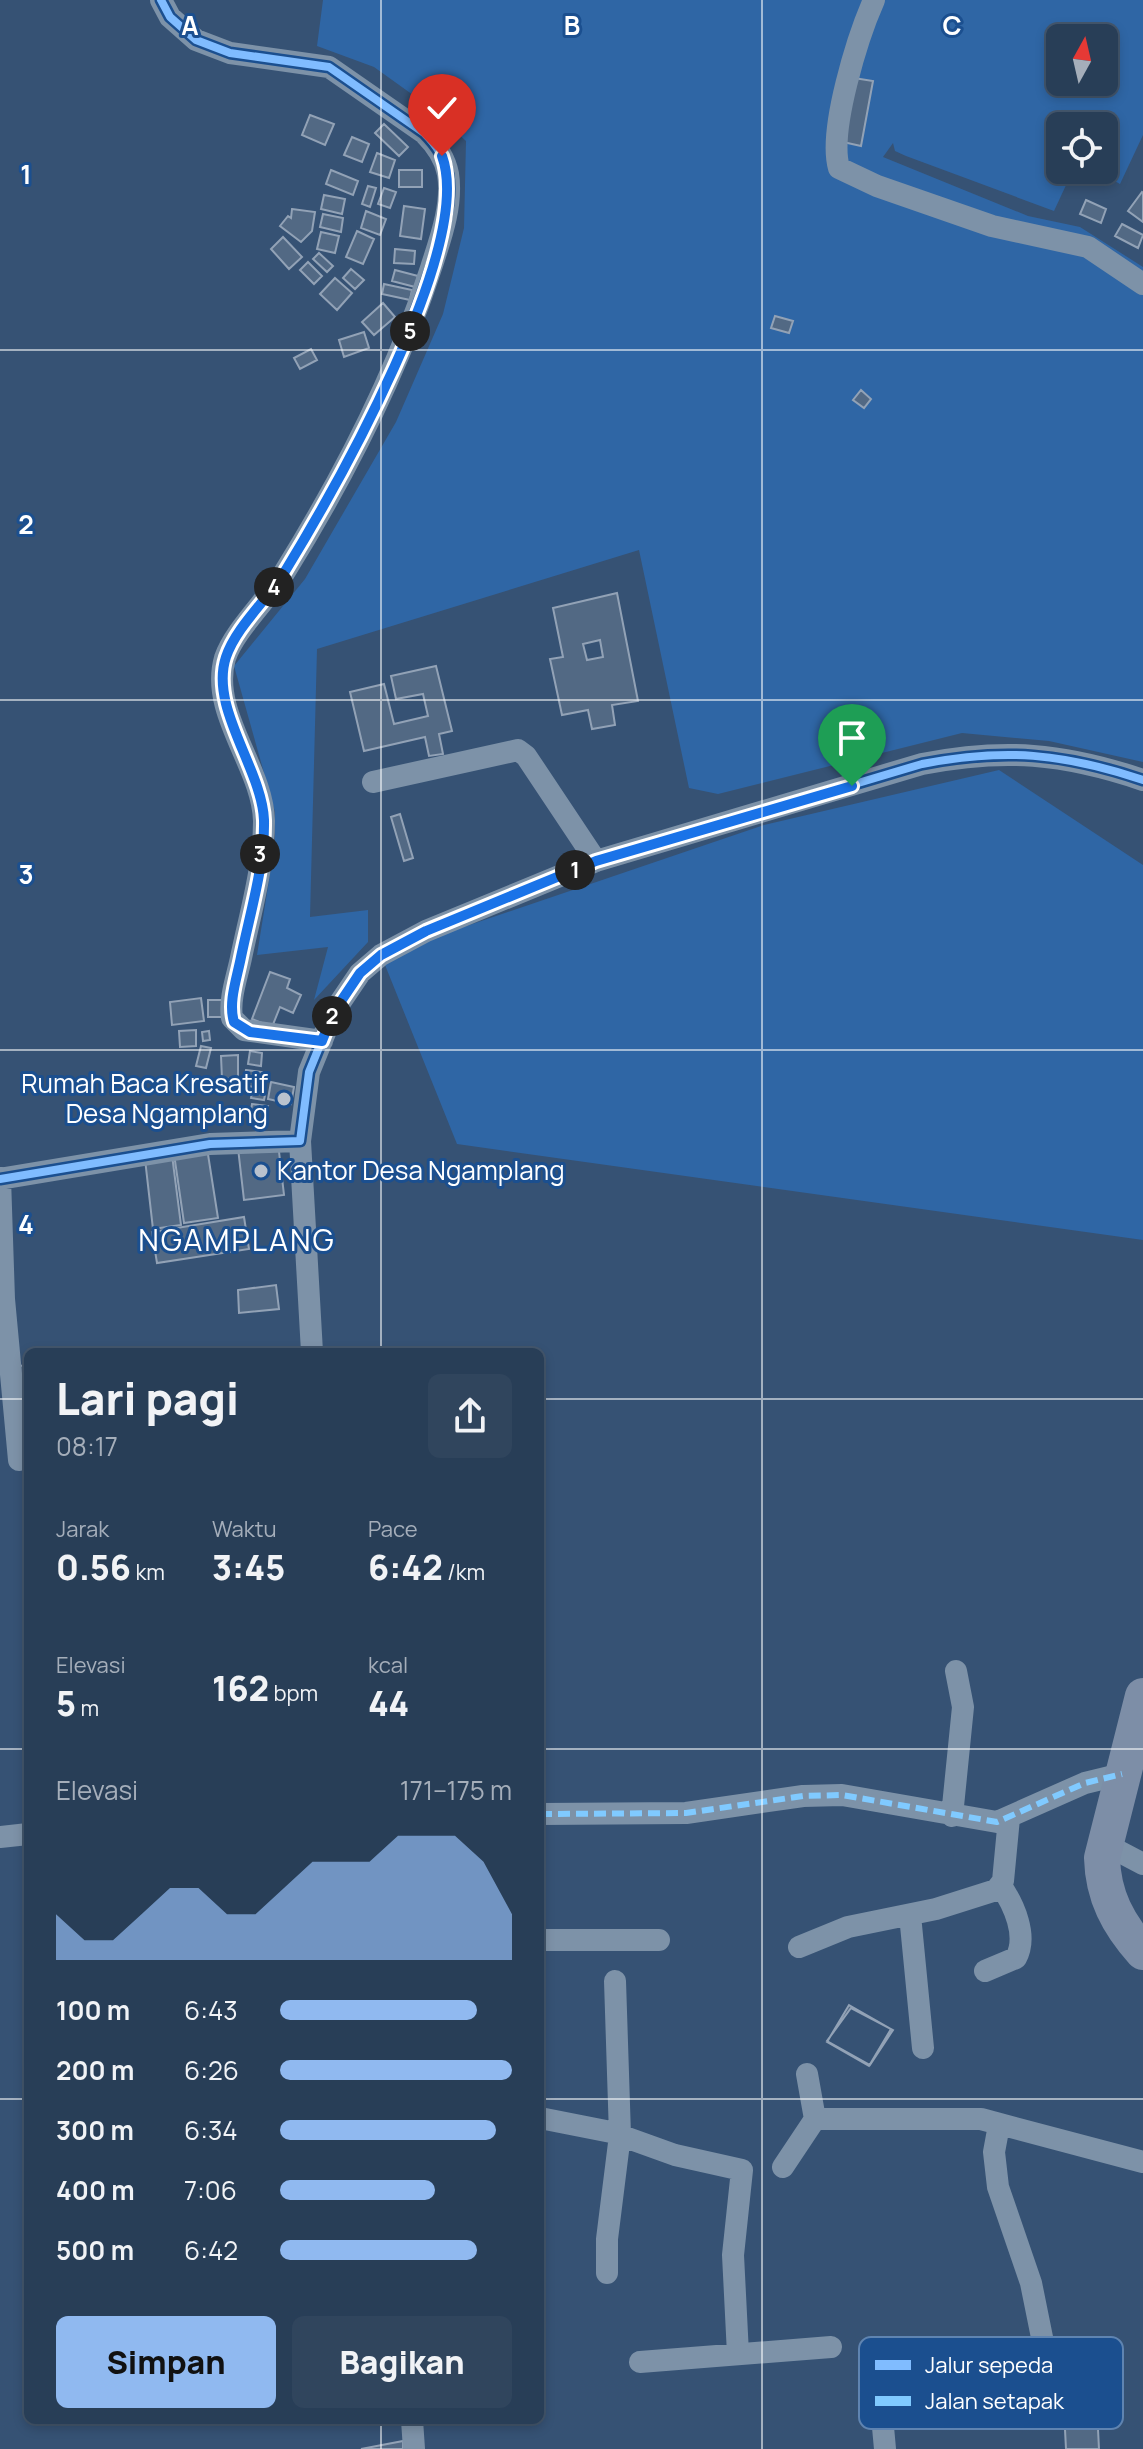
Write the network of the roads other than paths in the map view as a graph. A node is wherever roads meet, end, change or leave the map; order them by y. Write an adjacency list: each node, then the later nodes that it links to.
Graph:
1 (161, 0): 7 (street)
2 (874, 0): 3 (street)
3 (1143, 284)
4 (1143, 780): 6 (street)
5 (373, 782): 6 (street)
6 (596, 861): 7 (street)
7 (322, 1041): 8 (street)
8 (300, 1141): 9 (street); 10 (street)
9 (0, 1178): 11 (street)
10 (312, 1348)
11 (4, 1365): 12 (street)
12 (19, 1460)
13 (956, 1671): 17 (street)
14 (1143, 1696): 15 (main road)
15 (1122, 1774): 18 (street); 21 (main road)
16 (544, 1814): 17 (street)
17 (952, 1816): 18 (street)
18 (1009, 1818): 23 (street)
19 (24, 1834): 20 (street)
20 (0, 1837)
21 (1105, 1844): 22 (street); 28 (main road)
22 (1143, 1864)
23 (1001, 1886): 24 (street); 29 (street)
24 (910, 1915): 27 (street); 31 (street)
25 (544, 1940): 26 (street)
26 (659, 1940)
27 (799, 1947)
28 (1143, 1952)
29 (985, 1971)
30 (615, 1981): 36 (street)
31 (923, 2048)
32 (807, 2074): 34 (street)
33 (544, 2118): 36 (street)
34 (815, 2119): 35 (street); 38 (street)
35 (999, 2125): 37 (street); 40 (street)
36 (620, 2135): 39 (street); 42 (street)
37 (1143, 2162)
38 (783, 2167)
39 (607, 2273)
40 (1042, 2337)
41 (831, 2347): 42 (street)
42 (738, 2354): 43 (street)
43 (640, 2362)
44 (412, 2424): 46 (street)
45 (883, 2429): 47 (street)
46 (414, 2449)
47 (885, 2449)

